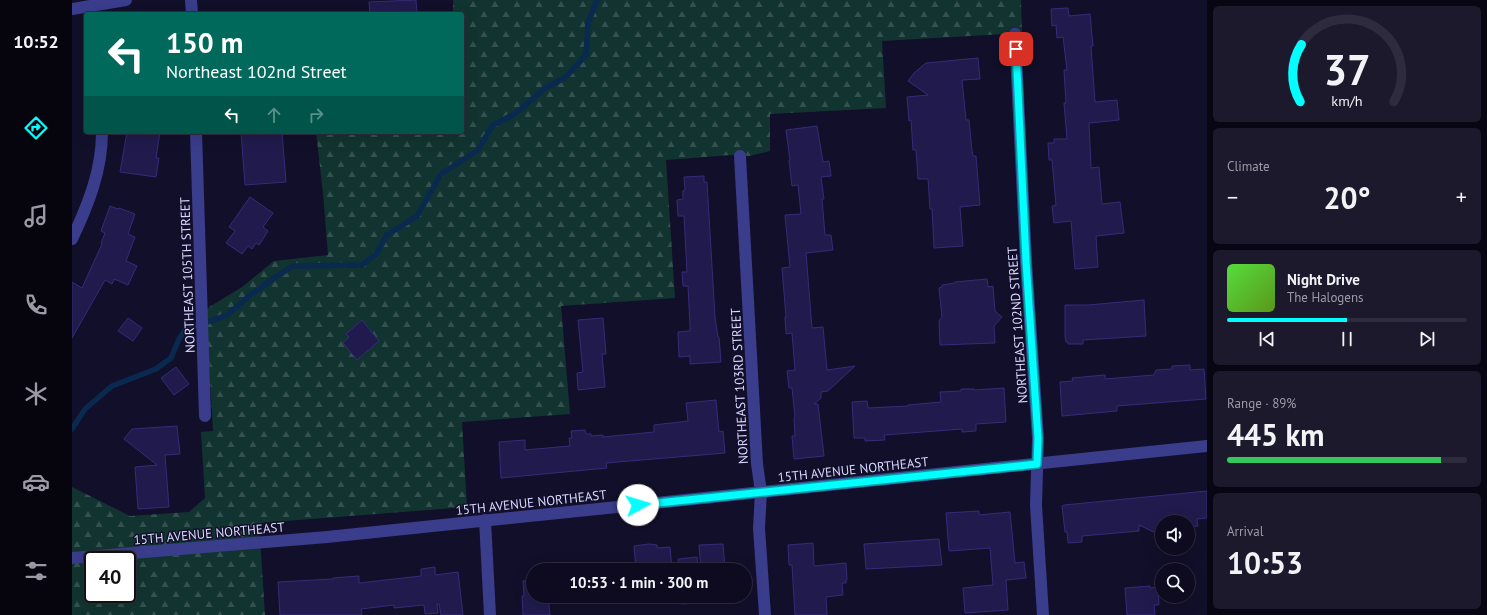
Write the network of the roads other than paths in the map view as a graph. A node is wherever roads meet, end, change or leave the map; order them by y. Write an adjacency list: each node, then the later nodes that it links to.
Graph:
1 (126, 0): 4 (street)
2 (191, 0): 5 (street)
3 (72, 9): 4 (street)
4 (96, 9)
5 (192, 12)
6 (1015, 34): 13 (street, NORTHEAST 102ND STREET)
7 (102, 134): 10 (street)
8 (196, 134): 11 (street, NORTHEAST 105TH STREET)
9 (740, 156): 14 (street, NORTHEAST 103RD STREET)
10 (72, 239)
11 (206, 416)
12 (1207, 446): 13 (street, 15TH AVENUE NORTHEAST)
13 (1037, 464): 14 (street, 15TH AVENUE NORTHEAST); 19 (street, NORTHEAST 102ND STREET)
14 (761, 492): 15 (street, 15TH AVENUE NORTHEAST); 18 (street, NORTHEAST 103RD STREET)
15 (485, 520): 16 (street, 15TH AVENUE NORTHEAST); 17 (street)
16 (72, 558)
17 (490, 615)
18 (765, 615)
19 (1043, 615)

